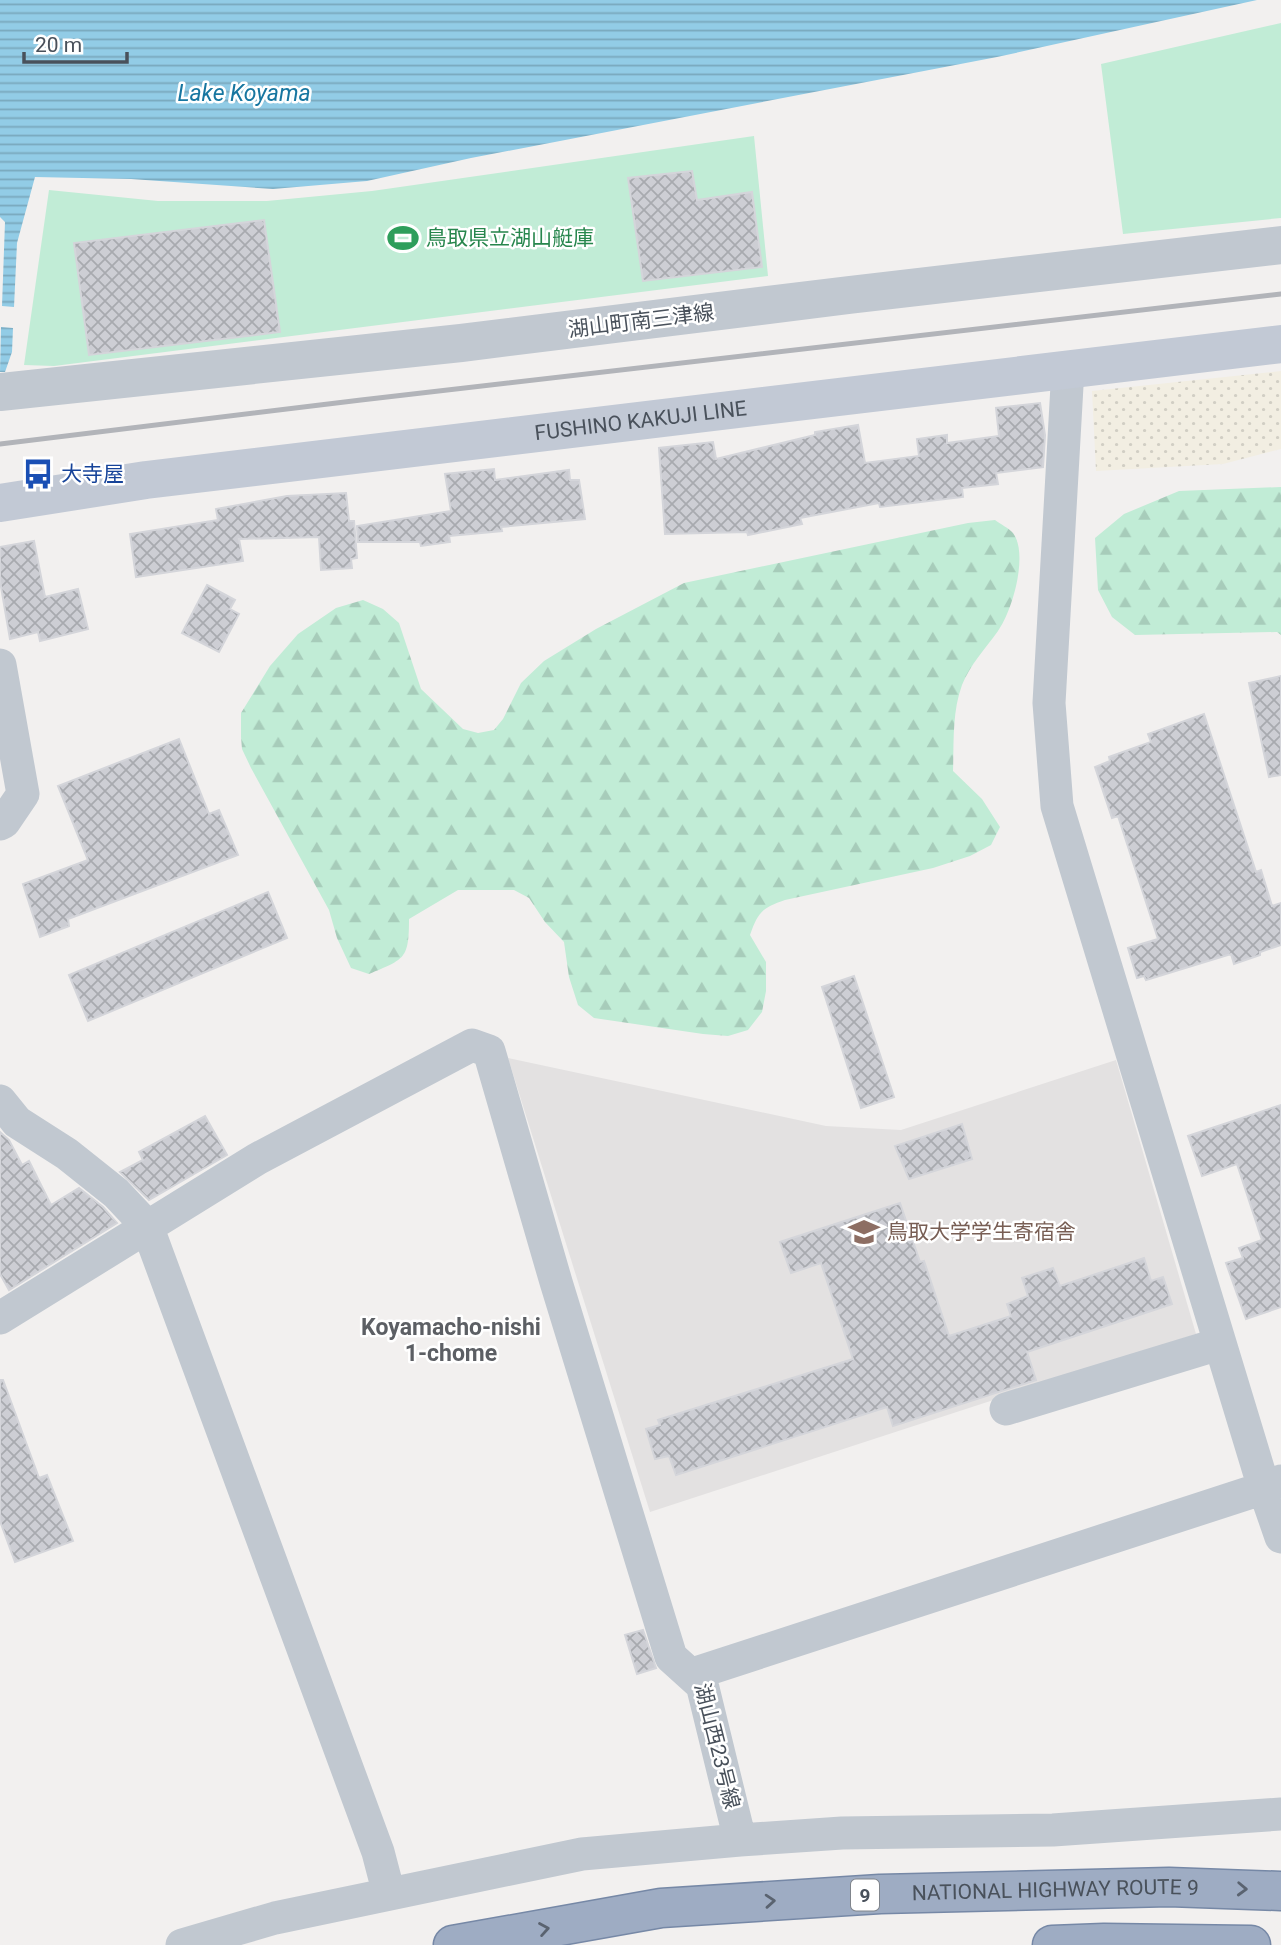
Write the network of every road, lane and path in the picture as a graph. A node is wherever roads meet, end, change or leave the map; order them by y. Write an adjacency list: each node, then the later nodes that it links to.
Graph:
1 (1281, 246): 4 (street, 湖山町南三津線)
2 (1281, 344): 3 (main road, FUSHINO KAKUJI LINE)
3 (1068, 368): 5 (main road, FUSHINO KAKUJI LINE); 11 (street)
4 (0, 392)
5 (0, 503)
6 (0, 665): 7 (street)
7 (0, 824)
8 (0, 1101): 9 (street)
9 (147, 1226): 10 (street); 15 (street); 19 (street)
10 (0, 1318)
11 (1219, 1344): 12 (street); 13 (street)
12 (1006, 1409)
13 (1273, 1485): 14 (street); 15 (street, 湖山西23号線)
14 (1281, 1537)
15 (702, 1685): 17 (street, 湖山西23号線)
16 (1281, 1814): 17 (street)
17 (740, 1840): 19 (street)
18 (1281, 1891): 21 (highway, NATIONAL HIGHWAY ROUTE 9 / 9, one-way to 18)
19 (389, 1895): 20 (street)
20 (182, 1945)
21 (453, 1945)
22 (1052, 1945): 23 (highway)
23 (1251, 1945)

